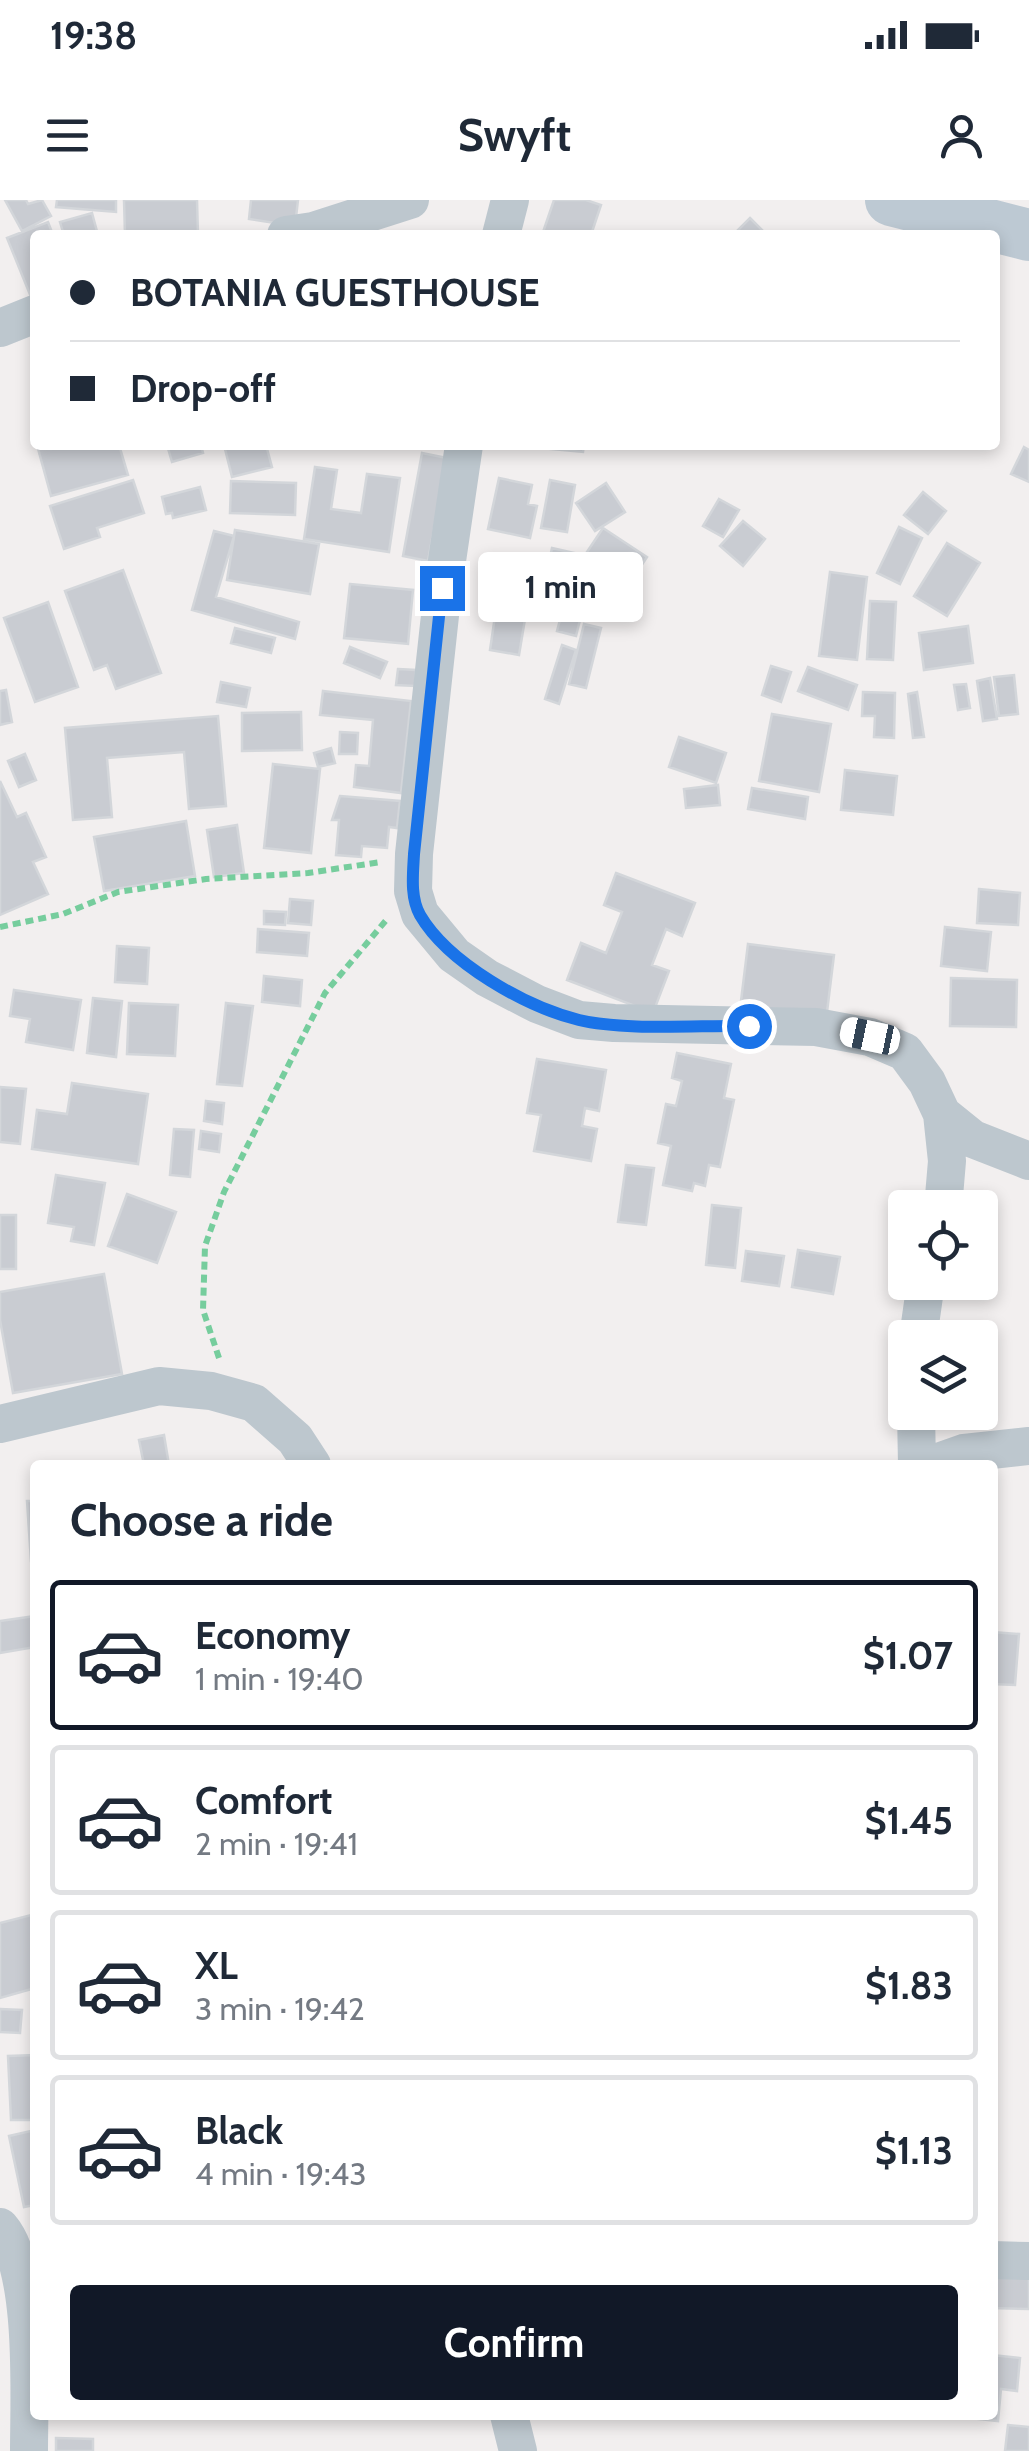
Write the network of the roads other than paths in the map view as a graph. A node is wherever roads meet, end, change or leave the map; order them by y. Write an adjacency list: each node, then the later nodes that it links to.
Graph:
1 (410, 200): 4 (street)
2 (510, 200): 5 (street)
3 (891, 200): 6 (street)
4 (313, 230)
5 (502, 230)
6 (1029, 236)
7 (30, 316): 8 (street)
8 (0, 328)
9 (463, 450): 10 (street)
10 (942, 1114): 11 (street); 13 (street)
11 (1011, 1142): 12 (street)
12 (1029, 1160)
13 (945, 1190)
14 (0, 1424): 17 (street)
15 (916, 1430): 18 (street)
16 (1029, 1446): 19 (street)
17 (309, 1460)
18 (917, 1460)
19 (943, 1460)
20 (0, 2227): 24 (street)
21 (998, 2260): 22 (street)
22 (1029, 2262)
23 (510, 2420): 25 (street)
24 (29, 2451)
25 (518, 2451)

